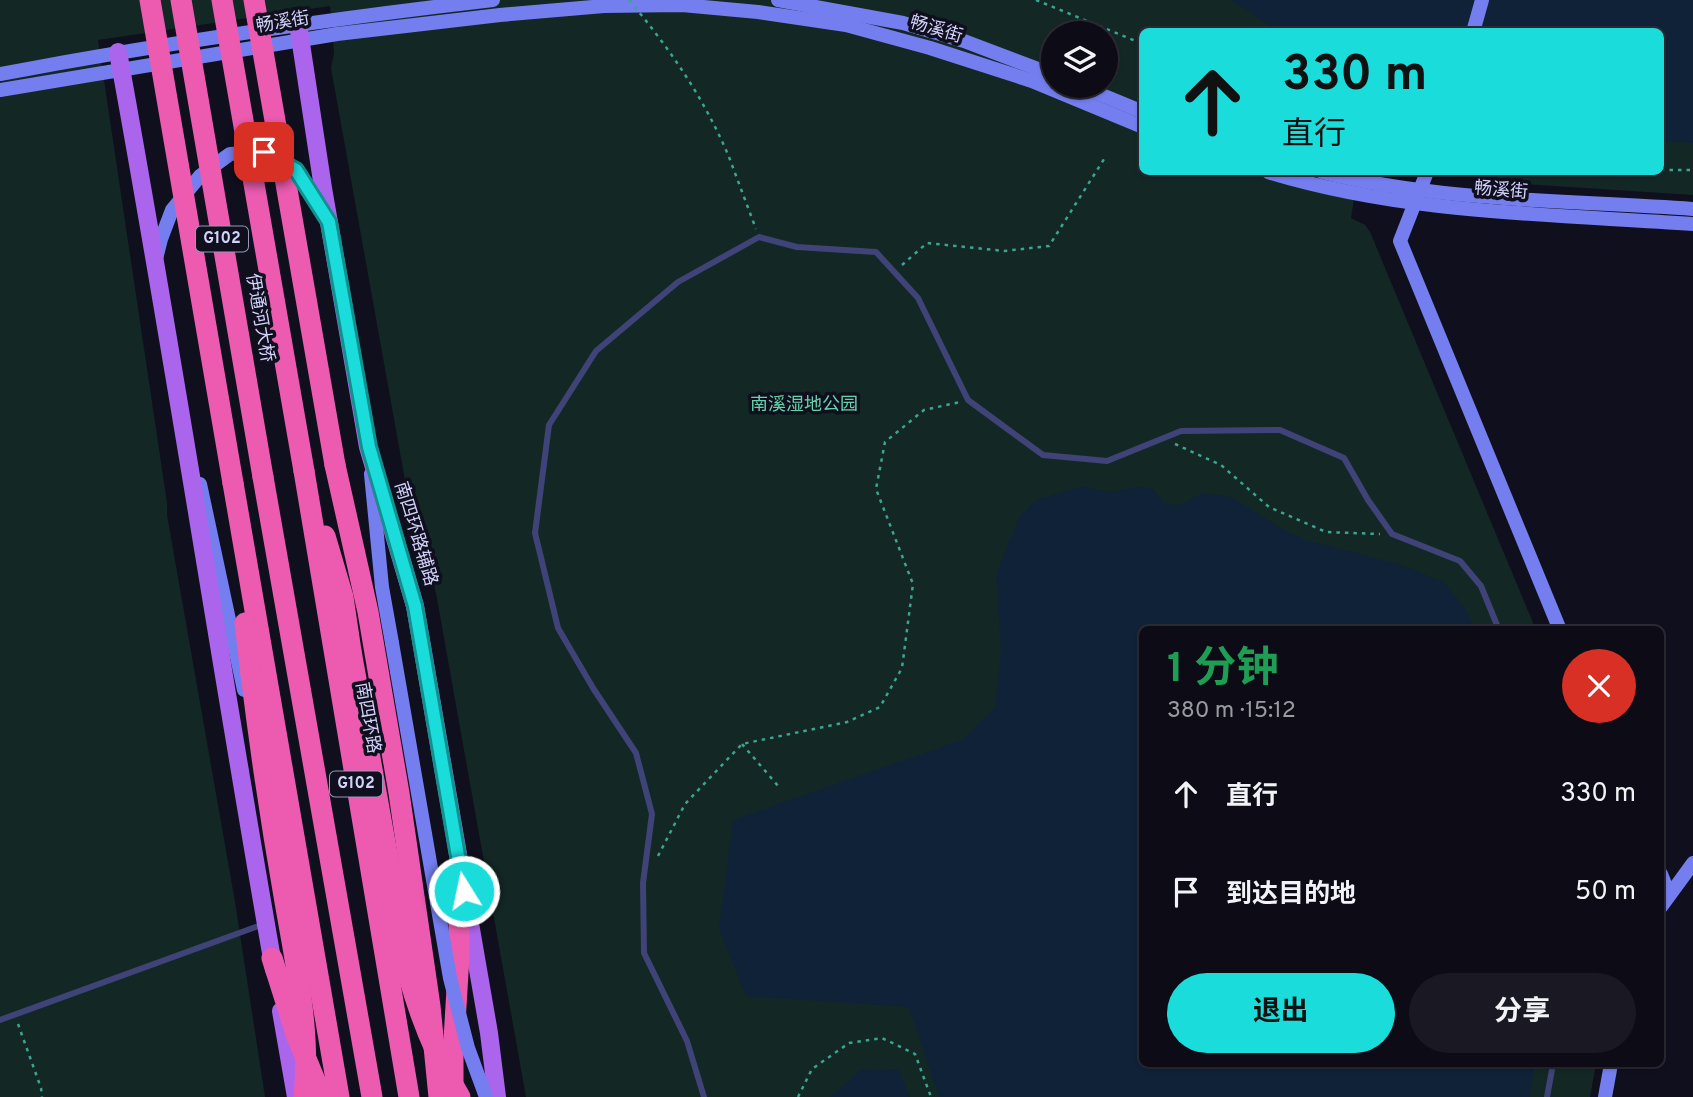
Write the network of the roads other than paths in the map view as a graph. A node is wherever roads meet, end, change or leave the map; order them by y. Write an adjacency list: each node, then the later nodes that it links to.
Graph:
1 (150, 0): 28 (highway, bridge)
2 (181, 0): 48 (highway, 伊通河大桥 / G102, bridge)
3 (222, 0): 27 (highway, 伊通河大桥 / G102, bridge)
4 (254, 0): 29 (highway, bridge)
5 (494, 0): 9 (main road, 畅溪街)
6 (779, 0): 11 (main road, 畅溪街)
7 (1482, 0): 8 (main road)
8 (1475, 28)
9 (299, 32): 10 (main road, 畅溪街); 16 (main road, 畅溪街); 22 (main road, 南四环路辅路)
10 (120, 60): 12 (main road, 畅溪街); 13 (main road, 畅溪街); 24 (main road)
11 (1041, 70)
12 (0, 74)
13 (0, 90)
14 (1109, 98): 15 (main road)
15 (1139, 110)
16 (1139, 125)
17 (1278, 175): 20 (main road, 畅溪街)
18 (1335, 175): 20 (main road, 畅溪街)
19 (1426, 175): 20 (main road)
20 (1416, 196): 21 (main road, 畅溪街); 23 (main road, 畅溪街); 31 (main road)
21 (1693, 209)
22 (329, 222): 24 (main road); 26 (main road, 南四环路辅路)
23 (1693, 223)
24 (155, 263): 25 (main road)
25 (180, 401): 33 (main road); 39 (main road)
26 (369, 447): 35 (main road, 南四环路辅路); 53 (main road, bridge)
27 (304, 471): 32 (highway); 49 (highway, 南四环路 / G102)
28 (234, 488): 33 (highway); 47 (highway)
29 (353, 547): 32 (highway); 50 (highway)
30 (1497, 626): 55 (lane)
31 (1558, 626)
32 (350, 643): 52 (highway, bridge)
33 (246, 675): 45 (highway, bridge)
34 (1693, 863): 37 (main road)
35 (459, 867): 51 (highway); 54 (main road, 南四环路辅路)
36 (1664, 882): 37 (main road)
37 (1669, 894): 38 (main road)
38 (1664, 902)
39 (266, 923): 40 (main road); 41 (lane)
40 (272, 958): 44 (main road); 46 (highway)
41 (0, 1020)
42 (1552, 1067): 56 (lane)
43 (1610, 1067): 57 (main road)
44 (296, 1097)
45 (304, 1097)
46 (322, 1097)
47 (339, 1097)
48 (372, 1097)
49 (409, 1097)
50 (439, 1097)
51 (453, 1097)
52 (460, 1097)
53 (486, 1097)
54 (497, 1097)
55 (704, 1097)
56 (1547, 1097)
57 (1605, 1097)

